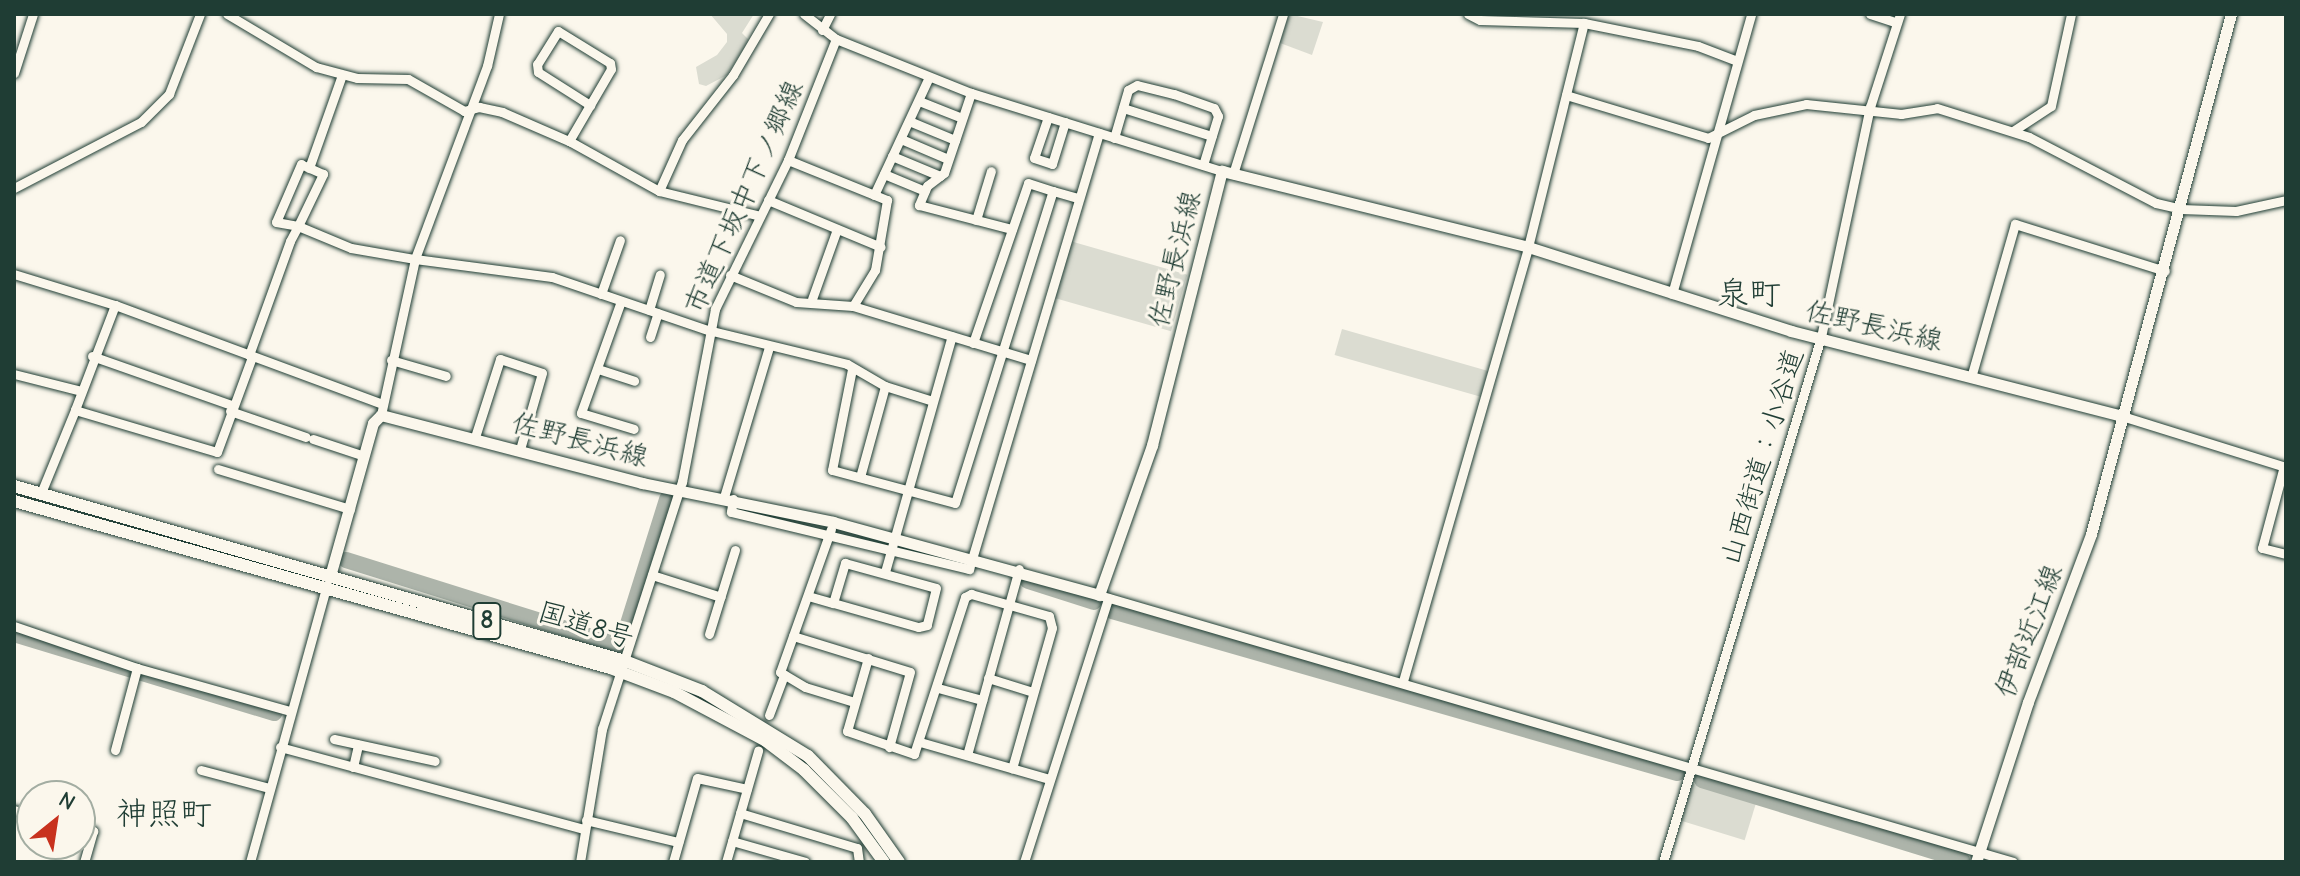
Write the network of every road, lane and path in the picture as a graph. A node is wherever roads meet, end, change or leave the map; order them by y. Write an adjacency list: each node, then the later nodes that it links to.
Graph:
1 (33, 14): 20 (street)
2 (200, 14): 51 (street)
3 (227, 14): 21 (street)
4 (499, 14): 29 (street)
5 (769, 14): 52 (street)
6 (804, 14): 17 (street)
7 (830, 14): 17 (street)
8 (1283, 14): 48 (street)
9 (1468, 14): 14 (street)
10 (1751, 14): 19 (street)
11 (1870, 14): 15 (street)
12 (2071, 14): 34 (street)
13 (2231, 14): 59 (main road)
14 (1547, 17): 16 (street)
15 (1899, 18): 27 (street, 山西街道：小谷道)
16 (1584, 23): 19 (street); 24 (street)
17 (822, 30): 18 (street)
18 (836, 39): 22 (street); 44 (street, 市道下坂中下ノ郷線)
19 (1737, 61): 37 (street)
20 (14, 73)
21 (342, 75): 29 (street); 46 (street)
22 (929, 77): 23 (street); 25 (street)
23 (971, 93): 30 (street); 31 (street)
24 (1566, 95): 37 (street); 67 (street)
25 (919, 101): 31 (street); 32 (street)
26 (590, 105): 26 (street); 41 (street)
27 (1870, 107): 34 (street); 37 (street); 83 (street, 山西街道：小谷道)
28 (1123, 108): 36 (street); 36 (street); 38 (street)
29 (472, 109): 41 (street); 68 (street)
30 (1048, 117): 33 (street); 33 (street)
31 (962, 118): 40 (street)
32 (909, 121): 39 (street); 40 (street)
33 (1065, 122): 35 (street)
34 (2013, 131): 59 (street)
35 (1099, 133): 38 (street); 56 (street)
36 (1212, 136): 45 (street)
37 (1715, 136): 74 (street)
38 (1114, 138): 45 (street)
39 (901, 139): 42 (street); 43 (street)
40 (955, 140): 43 (street)
41 (569, 141): 52 (street)
42 (892, 156): 49 (street); 50 (street)
43 (948, 159): 50 (street)
44 (788, 160): 55 (street); 57 (street, 市道下坂中下ノ郷線)
45 (1203, 165): 48 (street)
46 (309, 168): 62 (street); 62 (street)
47 (991, 171): 61 (street)
48 (1228, 172): 67 (main road, 佐野長浜線); 128 (main road, 佐野長浜線)
49 (884, 174): 53 (street); 55 (street)
50 (940, 176): 53 (street)
51 (14, 188)
52 (659, 191): 60 (street)
53 (925, 191): 61 (street)
54 (1053, 191): 56 (street); 64 (street); 86 (street)
55 (874, 195): 66 (street)
56 (1078, 198): 90 (street)
57 (768, 200): 60 (street, 市道下坂中下ノ郷線); 63 (street)
58 (2286, 200): 59 (street)
59 (2181, 209): 69 (main road)
60 (760, 216): 72 (street, 市道下坂中下ノ郷線)
61 (976, 220): 64 (street)
62 (298, 226): 68 (street); 88 (street)
63 (837, 229): 66 (street); 75 (street)
64 (1012, 229): 84 (street)
65 (620, 240): 73 (street)
66 (881, 247): 78 (street)
67 (1528, 247): 74 (main road, 佐野長浜線); 140 (street)
68 (415, 259): 73 (street); 89 (street)
69 (2165, 271): 94 (street); 103 (main road)
70 (14, 274): 77 (street)
71 (660, 275): 79 (street)
72 (730, 275): 75 (street); 80 (street, 市道下坂中下ノ郷線)
73 (601, 294): 76 (street)
74 (1672, 294): 83 (main road, 佐野長浜線)
75 (812, 299): 78 (street)
76 (621, 301): 79 (street); 91 (street)
77 (115, 305): 87 (street); 88 (street)
78 (853, 306): 81 (street)
79 (654, 312): 80 (street); 82 (street)
80 (708, 330): 85 (street); 112 (street, 市道下坂中下ノ郷線)
81 (952, 336): 84 (street); 99 (street)
82 (650, 337)
83 (1821, 337): 94 (main road, 佐野長浜線); 156 (street, 山西街道：小谷道)
84 (973, 343): 86 (street)
85 (769, 347): 92 (street); 116 (street)
86 (1000, 350): 90 (street); 113 (street)
87 (92, 356): 98 (street); 100 (street)
88 (250, 356): 100 (street); 101 (street)
89 (391, 360): 95 (street); 101 (street)
90 (1031, 360): 122 (street)
91 (598, 369): 96 (street); 104 (street)
92 (852, 369): 97 (street); 110 (street)
93 (14, 374): 98 (street)
94 (1972, 374): 103 (main road, 佐野長浜線)
95 (446, 376)
96 (634, 381)
97 (885, 386): 99 (street); 110 (street)
98 (81, 391): 102 (street)
99 (933, 401): 113 (street)
100 (230, 408): 102 (street); 107 (street)
101 (380, 409): 105 (main road, 佐野長浜線); 107 (main road)
102 (75, 410): 114 (street)
103 (2125, 417): 108 (street); 167 (main road, 伊部近江線)
104 (634, 429)
105 (475, 437): 106 (main road, 佐野長浜線); 106 (street)
106 (520, 449): 112 (main road, 佐野長浜線)
107 (364, 456): 117 (main road)
108 (2285, 466): 121 (street)
109 (218, 469): 117 (street)
110 (860, 477): 113 (street)
111 (14, 486): 114 (highway, 国道8号 / 8)
112 (678, 490): 116 (main road, 佐野長浜線); 125 (street, 市道下坂中下ノ郷線)
113 (907, 490): 119 (street)
114 (41, 493): 126 (highway, 国道8号 / 8)
115 (14, 501): 126 (highway, 国道8号 / 8)
116 (730, 502): 118 (main road, 佐野長浜線)
117 (350, 509): 126 (main road)
118 (831, 528): 119 (main road, 佐野長浜線); 127 (street)
119 (893, 544): 122 (main road, 佐野長浜線); 124 (street)
120 (735, 550): 129 (street)
121 (2286, 554)
122 (971, 563): 123 (main road, 佐野長浜線)
123 (1019, 569): 128 (main road, 佐野長浜線); 131 (street)
124 (885, 572): 130 (street); 130 (street)
125 (652, 575): 129 (street); 136 (street, 市道下坂中下ノ郷線)
126 (328, 582): 136 (highway, 国道8号 / 8); 145 (street)
127 (808, 596): 130 (street); 134 (street)
128 (1104, 596): 140 (street); 160 (street)
129 (721, 597): 133 (street)
130 (833, 603)
131 (1009, 605): 139 (street); 141 (street); 142 (street)
132 (14, 626): 137 (street)
133 (709, 634)
134 (793, 636): 135 (street); 138 (street)
135 (868, 658): 144 (street); 151 (street)
136 (623, 667): 164 (street, 市道下坂中下ノ郷線); 174 (highway, 国道8号 / 8); 175 (highway, 国道8号 / 8)
137 (137, 668): 145 (street); 152 (street)
138 (784, 675): 144 (street); 146 (street)
139 (988, 678): 142 (street); 143 (street)
140 (1403, 681): 156 (street)
141 (938, 688): 143 (street); 148 (street)
142 (1033, 692): 158 (street)
143 (982, 700): 154 (street)
144 (854, 702): 151 (street)
145 (290, 711): 150 (street)
146 (769, 715)
147 (334, 739): 149 (street)
148 (920, 742): 151 (street); 154 (street)
149 (358, 745): 155 (street); 157 (street)
150 (280, 747): 157 (street); 161 (street)
151 (889, 747)
152 (115, 750)
153 (758, 751): 162 (street)
154 (967, 755): 158 (street)
155 (435, 761)
156 (1692, 764): 167 (street); 177 (street, 山西街道：小谷道)
157 (353, 767): 164 (street)
158 (1012, 768): 160 (street)
159 (201, 770): 161 (street)
160 (1049, 779): 176 (street)
161 (269, 788): 168 (street)
162 (747, 789): 163 (street); 166 (street)
163 (740, 813): 165 (street); 173 (street)
164 (585, 824): 166 (street); 169 (street, 市道下坂中下ノ郷線)
165 (732, 841): 171 (street); 172 (street)
166 (678, 842): 170 (street)
167 (1977, 857): 178 (street)
168 (250, 862)
169 (580, 862)
170 (673, 862)
171 (726, 862)
172 (805, 862)
173 (859, 862)
174 (884, 862)
175 (899, 862)
176 (1024, 862)
177 (1663, 862)
178 (2013, 862)

